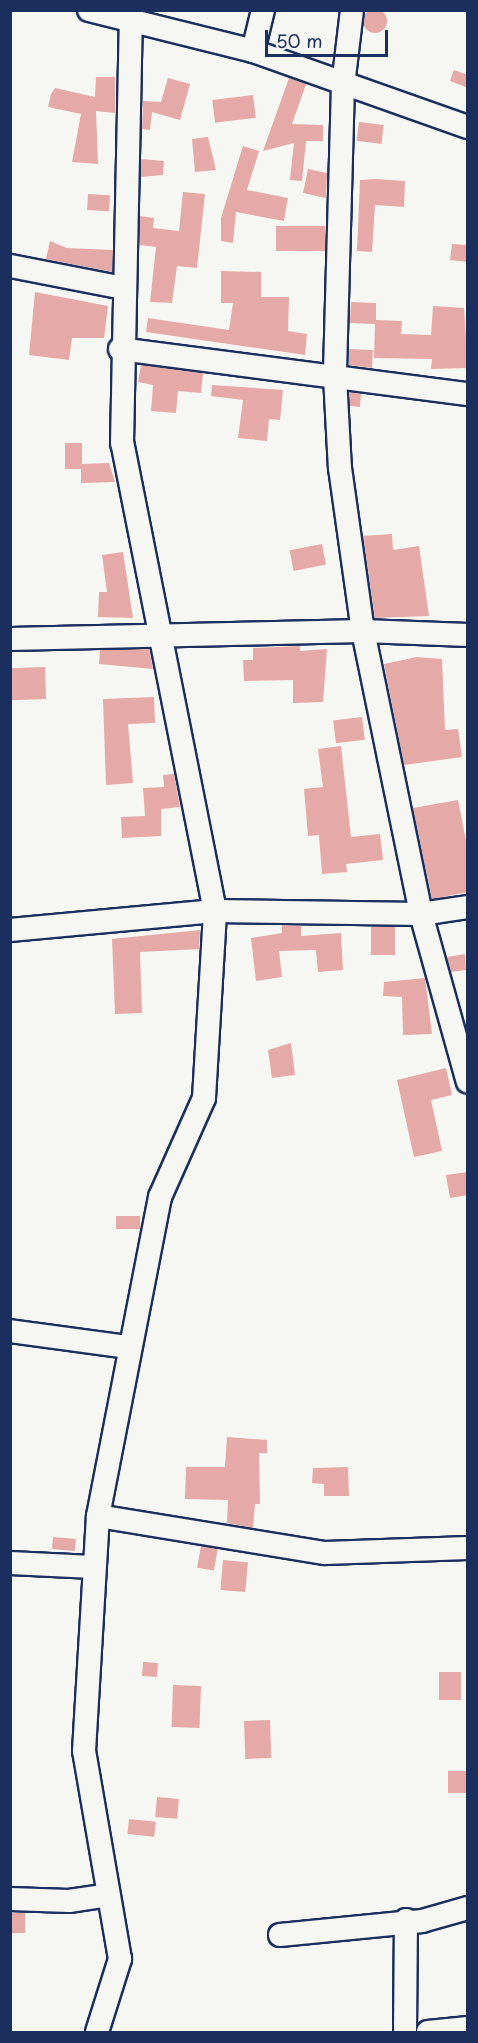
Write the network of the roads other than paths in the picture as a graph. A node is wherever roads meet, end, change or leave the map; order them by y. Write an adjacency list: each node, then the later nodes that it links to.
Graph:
1 (88, 10): 4 (street)
2 (262, 10): 5 (street)
3 (352, 10): 6 (street)
4 (131, 14): 5 (street); 9 (street)
5 (253, 51): 6 (street)
6 (343, 84): 7 (street); 11 (street)
7 (468, 127)
8 (10, 266): 9 (street)
9 (123, 288): 10 (street)
10 (120, 349): 11 (street); 15 (street)
11 (335, 377): 12 (street); 13 (street)
12 (468, 394)
13 (363, 631): 14 (street); 15 (street); 19 (street)
14 (468, 635)
15 (159, 637): 16 (street); 18 (street)
16 (10, 639)
17 (468, 907): 19 (street)
18 (215, 911): 19 (street); 20 (street); 23 (street)
19 (421, 914): 21 (street)
20 (10, 930)
21 (468, 1082)
22 (10, 1331): 23 (street)
23 (129, 1347): 24 (street)
24 (98, 1516): 25 (street); 27 (street)
25 (468, 1548)
26 (10, 1563): 27 (street)
27 (93, 1567): 28 (street)
28 (109, 1895): 29 (street); 34 (street)
29 (10, 1899)
30 (468, 1908): 31 (street)
31 (406, 1920): 32 (street); 35 (street)
32 (280, 1935)
33 (468, 2028): 36 (street)
34 (97, 2032)
35 (405, 2032)
36 (428, 2032)

